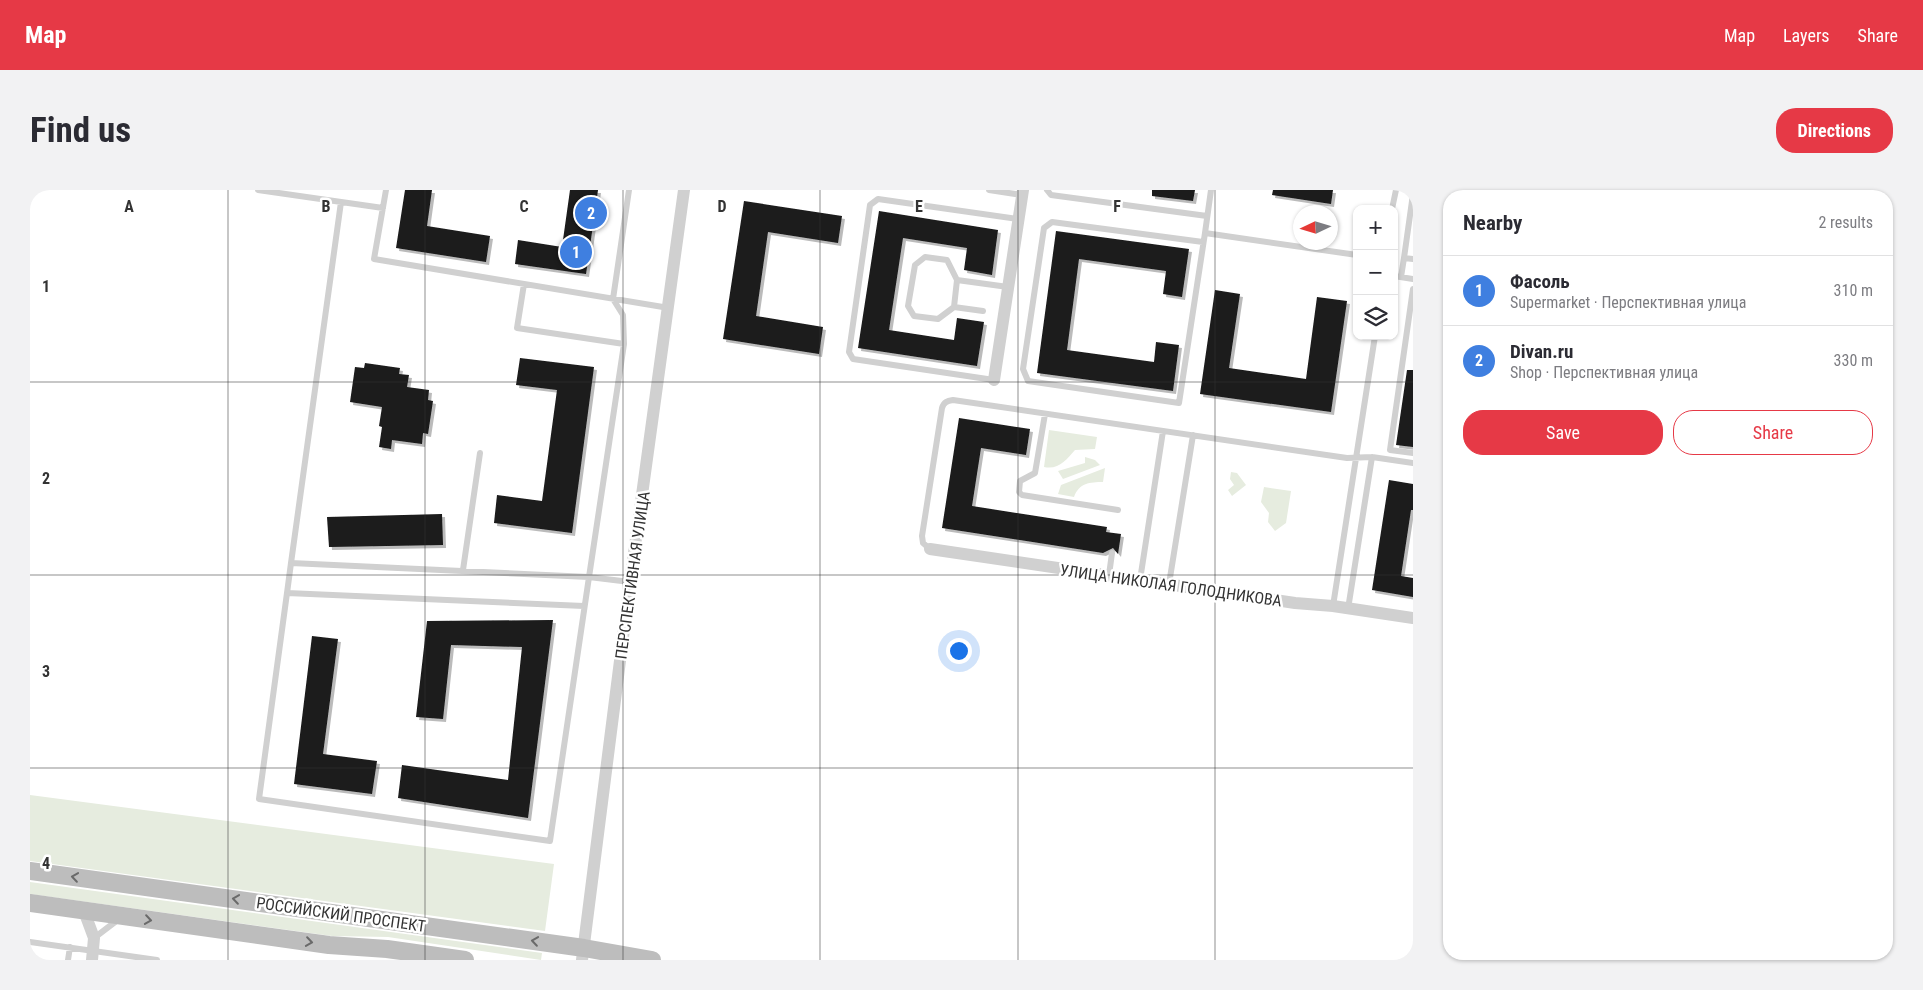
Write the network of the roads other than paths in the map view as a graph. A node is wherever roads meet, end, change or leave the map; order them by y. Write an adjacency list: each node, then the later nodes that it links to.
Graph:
1 (258, 190): 11 (lane)
2 (386, 190): 13 (lane)
3 (629, 190): 27 (lane)
4 (684, 190): 29 (street, ПЕРСПЕКТИВНАЯ УЛИЦА)
5 (990, 190): 9 (lane)
6 (1047, 190): 14 (lane)
7 (1211, 190): 14 (lane)
8 (1396, 190): 12 (lane)
9 (1022, 193): 15 (street)
10 (1413, 194): 19 (lane)
11 (341, 202): 13 (lane); 45 (lane)
12 (1393, 205)
13 (383, 208): 24 (lane)
14 (1207, 216): 16 (lane)
15 (1018, 219): 25 (street); 33 (lane)
16 (1205, 233): 17 (lane); 18 (lane)
17 (1203, 242): 17 (lane)
18 (1353, 254)
19 (1404, 258): 20 (lane); 21 (lane)
20 (1413, 259)
21 (1398, 276): 22 (lane)
22 (1413, 279)
23 (957, 280): 25 (lane); 28 (lane); 28 (lane)
24 (524, 284): 27 (lane); 32 (lane)
25 (1008, 287): 33 (street)
26 (1413, 289): 38 (lane)
27 (613, 299): 29 (lane); 32 (lane)
28 (954, 307): 30 (lane)
29 (669, 308): 50 (street, ПЕРСПЕКТИВНАЯ УЛИЦА)
30 (983, 311)
31 (1374, 340): 40 (lane)
32 (624, 344): 48 (lane)
33 (994, 380)
34 (1045, 414): 35 (lane); 42 (lane); 43 (lane)
35 (1163, 431): 36 (lane); 49 (lane)
36 (1193, 435): 40 (lane); 51 (lane)
37 (480, 453): 46 (lane)
38 (1413, 453)
39 (1372, 457): 40 (lane); 41 (lane); 55 (lane)
40 (1356, 458): 54 (lane)
41 (1413, 463)
42 (1118, 510)
43 (930, 549): 47 (street, УЛИЦА НИКОЛАЯ ГОЛОДНИКОВА)
44 (1112, 553): 47 (lane)
45 (291, 563): 46 (lane); 52 (lane)
46 (463, 570): 48 (lane)
47 (1109, 575): 49 (street, УЛИЦА НИКОЛАЯ ГОЛОДНИКОВА)
48 (589, 576): 50 (lane); 53 (lane)
49 (1140, 580): 51 (street, УЛИЦА НИКОЛАЯ ГОЛОДНИКОВА)
50 (630, 582): 64 (street, ПЕРСПЕКТИВНАЯ УЛИЦА)
51 (1169, 584): 54 (street, УЛИЦА НИКОЛАЯ ГОЛОДНИКОВА)
52 (287, 593): 53 (lane); 53 (lane)
53 (584, 606)
54 (1333, 606): 55 (street, УЛИЦА НИКОЛАЯ ГОЛОДНИКОВА)
55 (1348, 609): 56 (street, УЛИЦА НИКОЛАЯ ГОЛОДНИКОВА)
56 (1413, 618)
57 (30, 871): 64 (main road, РОССИЙСКИЙ ПРОСПЕКТ, one-way to 57)
58 (30, 903): 59 (main road, РОССИЙСКИЙ ПРОСПЕКТ)
59 (84, 911): 60 (main road, РОССИЙСКИЙ ПРОСПЕКТ); 63 (street)
60 (123, 916): 63 (lane); 67 (main road, РОССИЙСКИЙ ПРОСПЕКТ, one-way to 67)
61 (30, 942): 62 (lane)
62 (70, 947): 63 (lane); 65 (lane)
63 (93, 949): 66 (lane)
64 (583, 954): 68 (main road, РОССИЙСКИЙ ПРОСПЕКТ)
65 (68, 960)
66 (157, 960)
67 (465, 960)
68 (652, 960)

